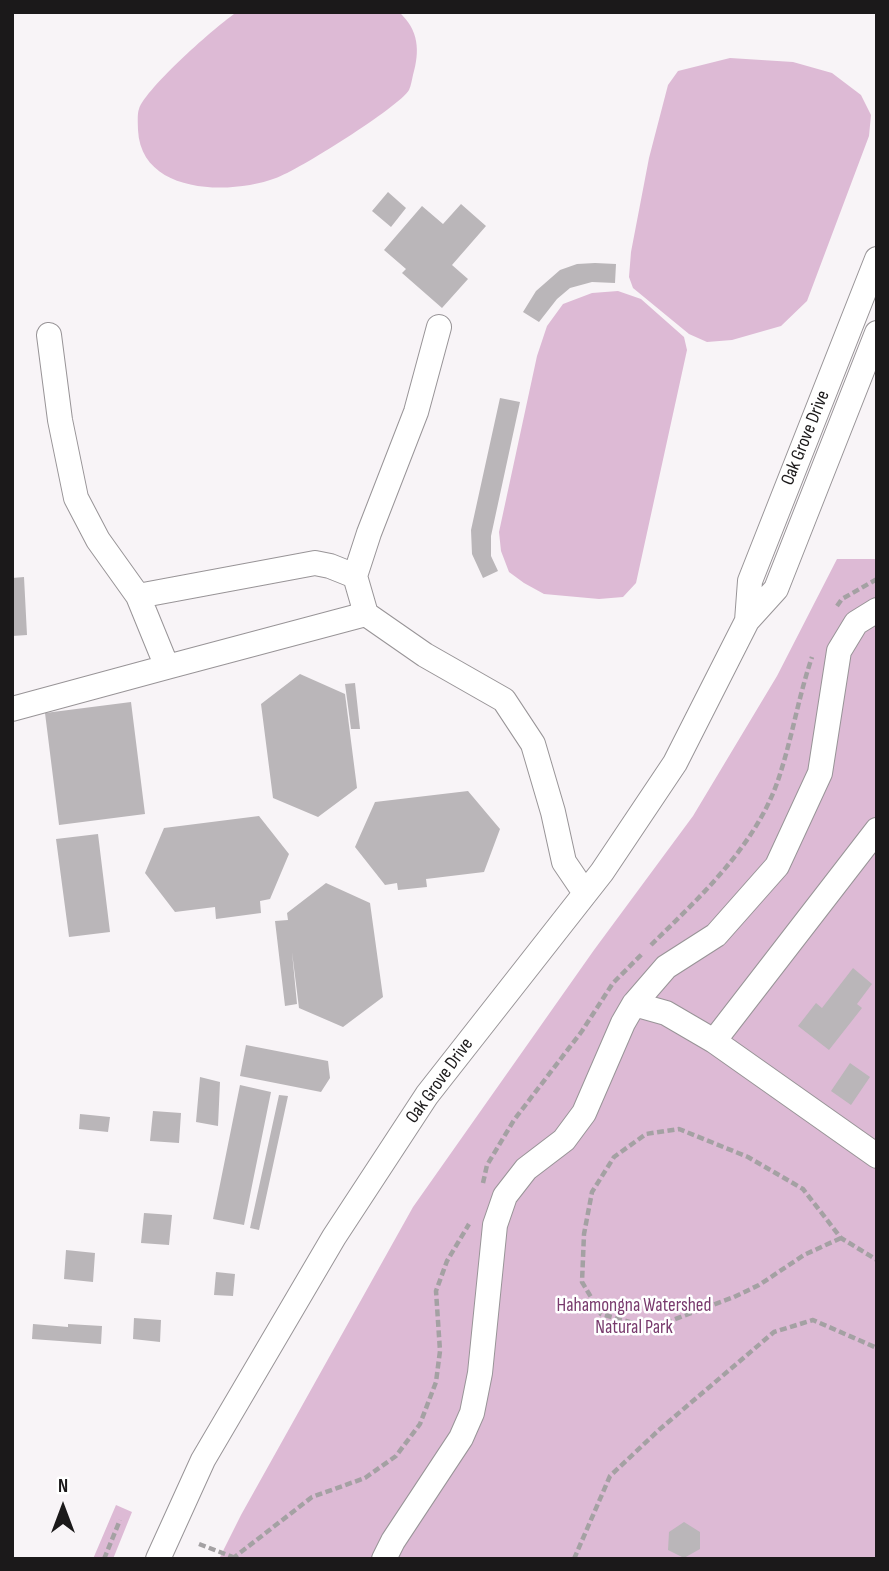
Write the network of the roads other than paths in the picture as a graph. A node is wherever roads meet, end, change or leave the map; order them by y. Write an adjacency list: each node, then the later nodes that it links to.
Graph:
1 (877, 259): 9 (street, Oak Grove Drive)
2 (439, 327): 5 (street)
3 (877, 333): 9 (street, Oak Grove Drive)
4 (49, 335): 6 (street)
5 (355, 576): 6 (street); 8 (street)
6 (138, 596): 10 (street)
7 (877, 610): 14 (street)
8 (366, 614): 10 (street); 13 (street)
9 (747, 621): 13 (street, Oak Grove Drive)
10 (167, 667): 11 (street)
11 (12, 709)
12 (877, 830): 15 (street)
13 (584, 893): 17 (street, Oak Grove Drive)
14 (634, 1004): 15 (street); 18 (street)
15 (713, 1041): 16 (street)
16 (877, 1156)
17 (158, 1559)
18 (384, 1559)

